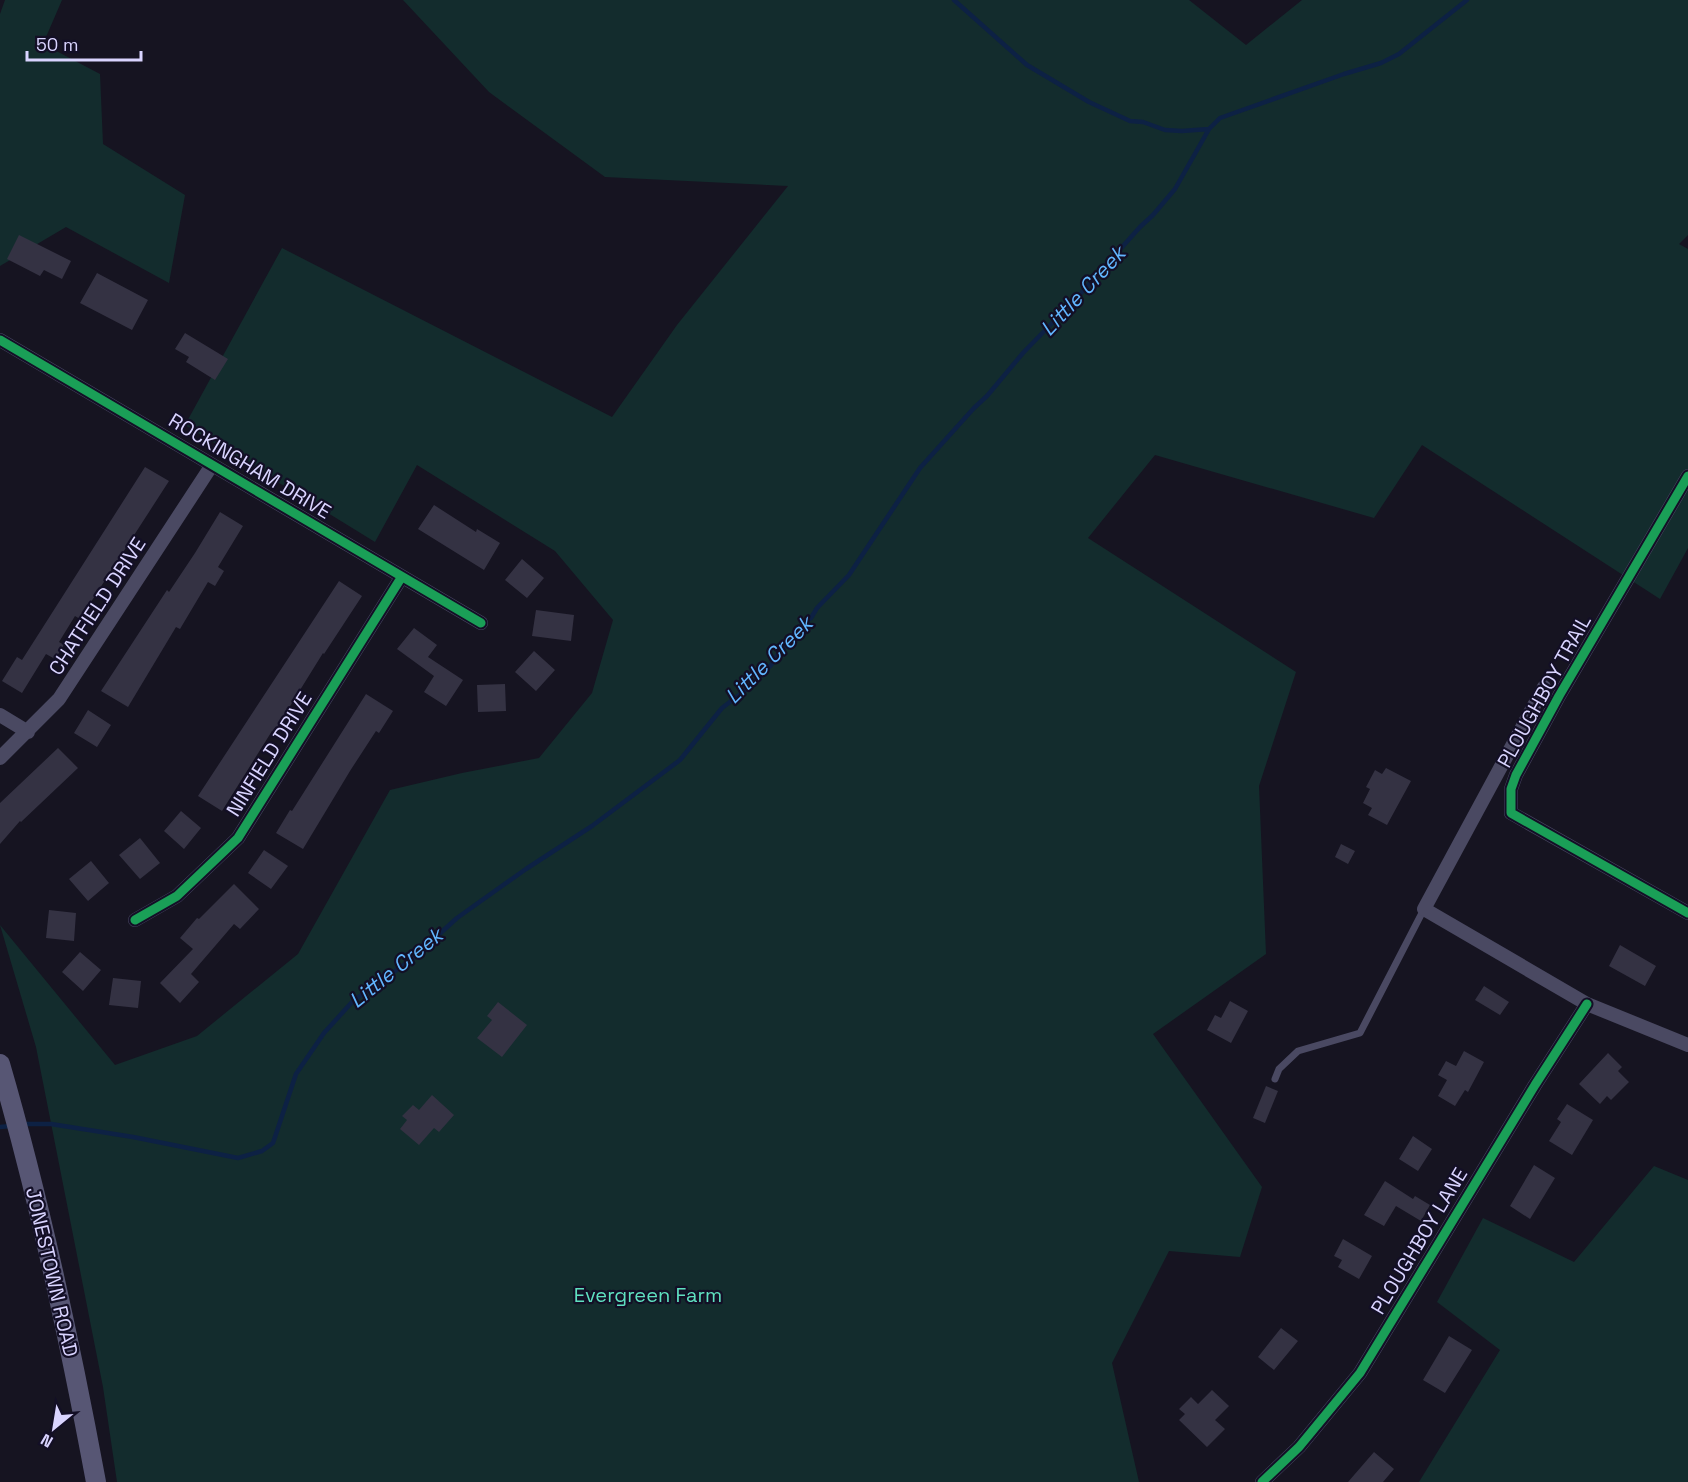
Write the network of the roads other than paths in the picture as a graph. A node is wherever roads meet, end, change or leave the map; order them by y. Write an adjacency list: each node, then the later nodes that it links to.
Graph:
1 (0, 340): 2 (street, ROCKINGHAM DRIVE)
2 (213, 465): 4 (street, ROCKINGHAM DRIVE); 8 (street, CHATFIELD DRIVE)
3 (1688, 477): 11 (street, PLOUGHBOY TRAIL)
4 (401, 578): 5 (street, ROCKINGHAM DRIVE); 12 (street, NINFIELD DRIVE)
5 (482, 623)
6 (1544, 687): 10 (street)
7 (0, 715): 8 (street)
8 (28, 732): 9 (street, CHATFIELD DRIVE)
9 (0, 758)
10 (1424, 909): 13 (street); 16 (lane)
11 (1688, 913)
12 (135, 920)
13 (1587, 1004): 14 (street); 18 (street, PLOUGHBOY LANE)
14 (1688, 1045)
15 (0, 1064): 17 (main road, JONESTOWN ROAD)
16 (1275, 1079)
17 (96, 1482)
18 (1262, 1482)

